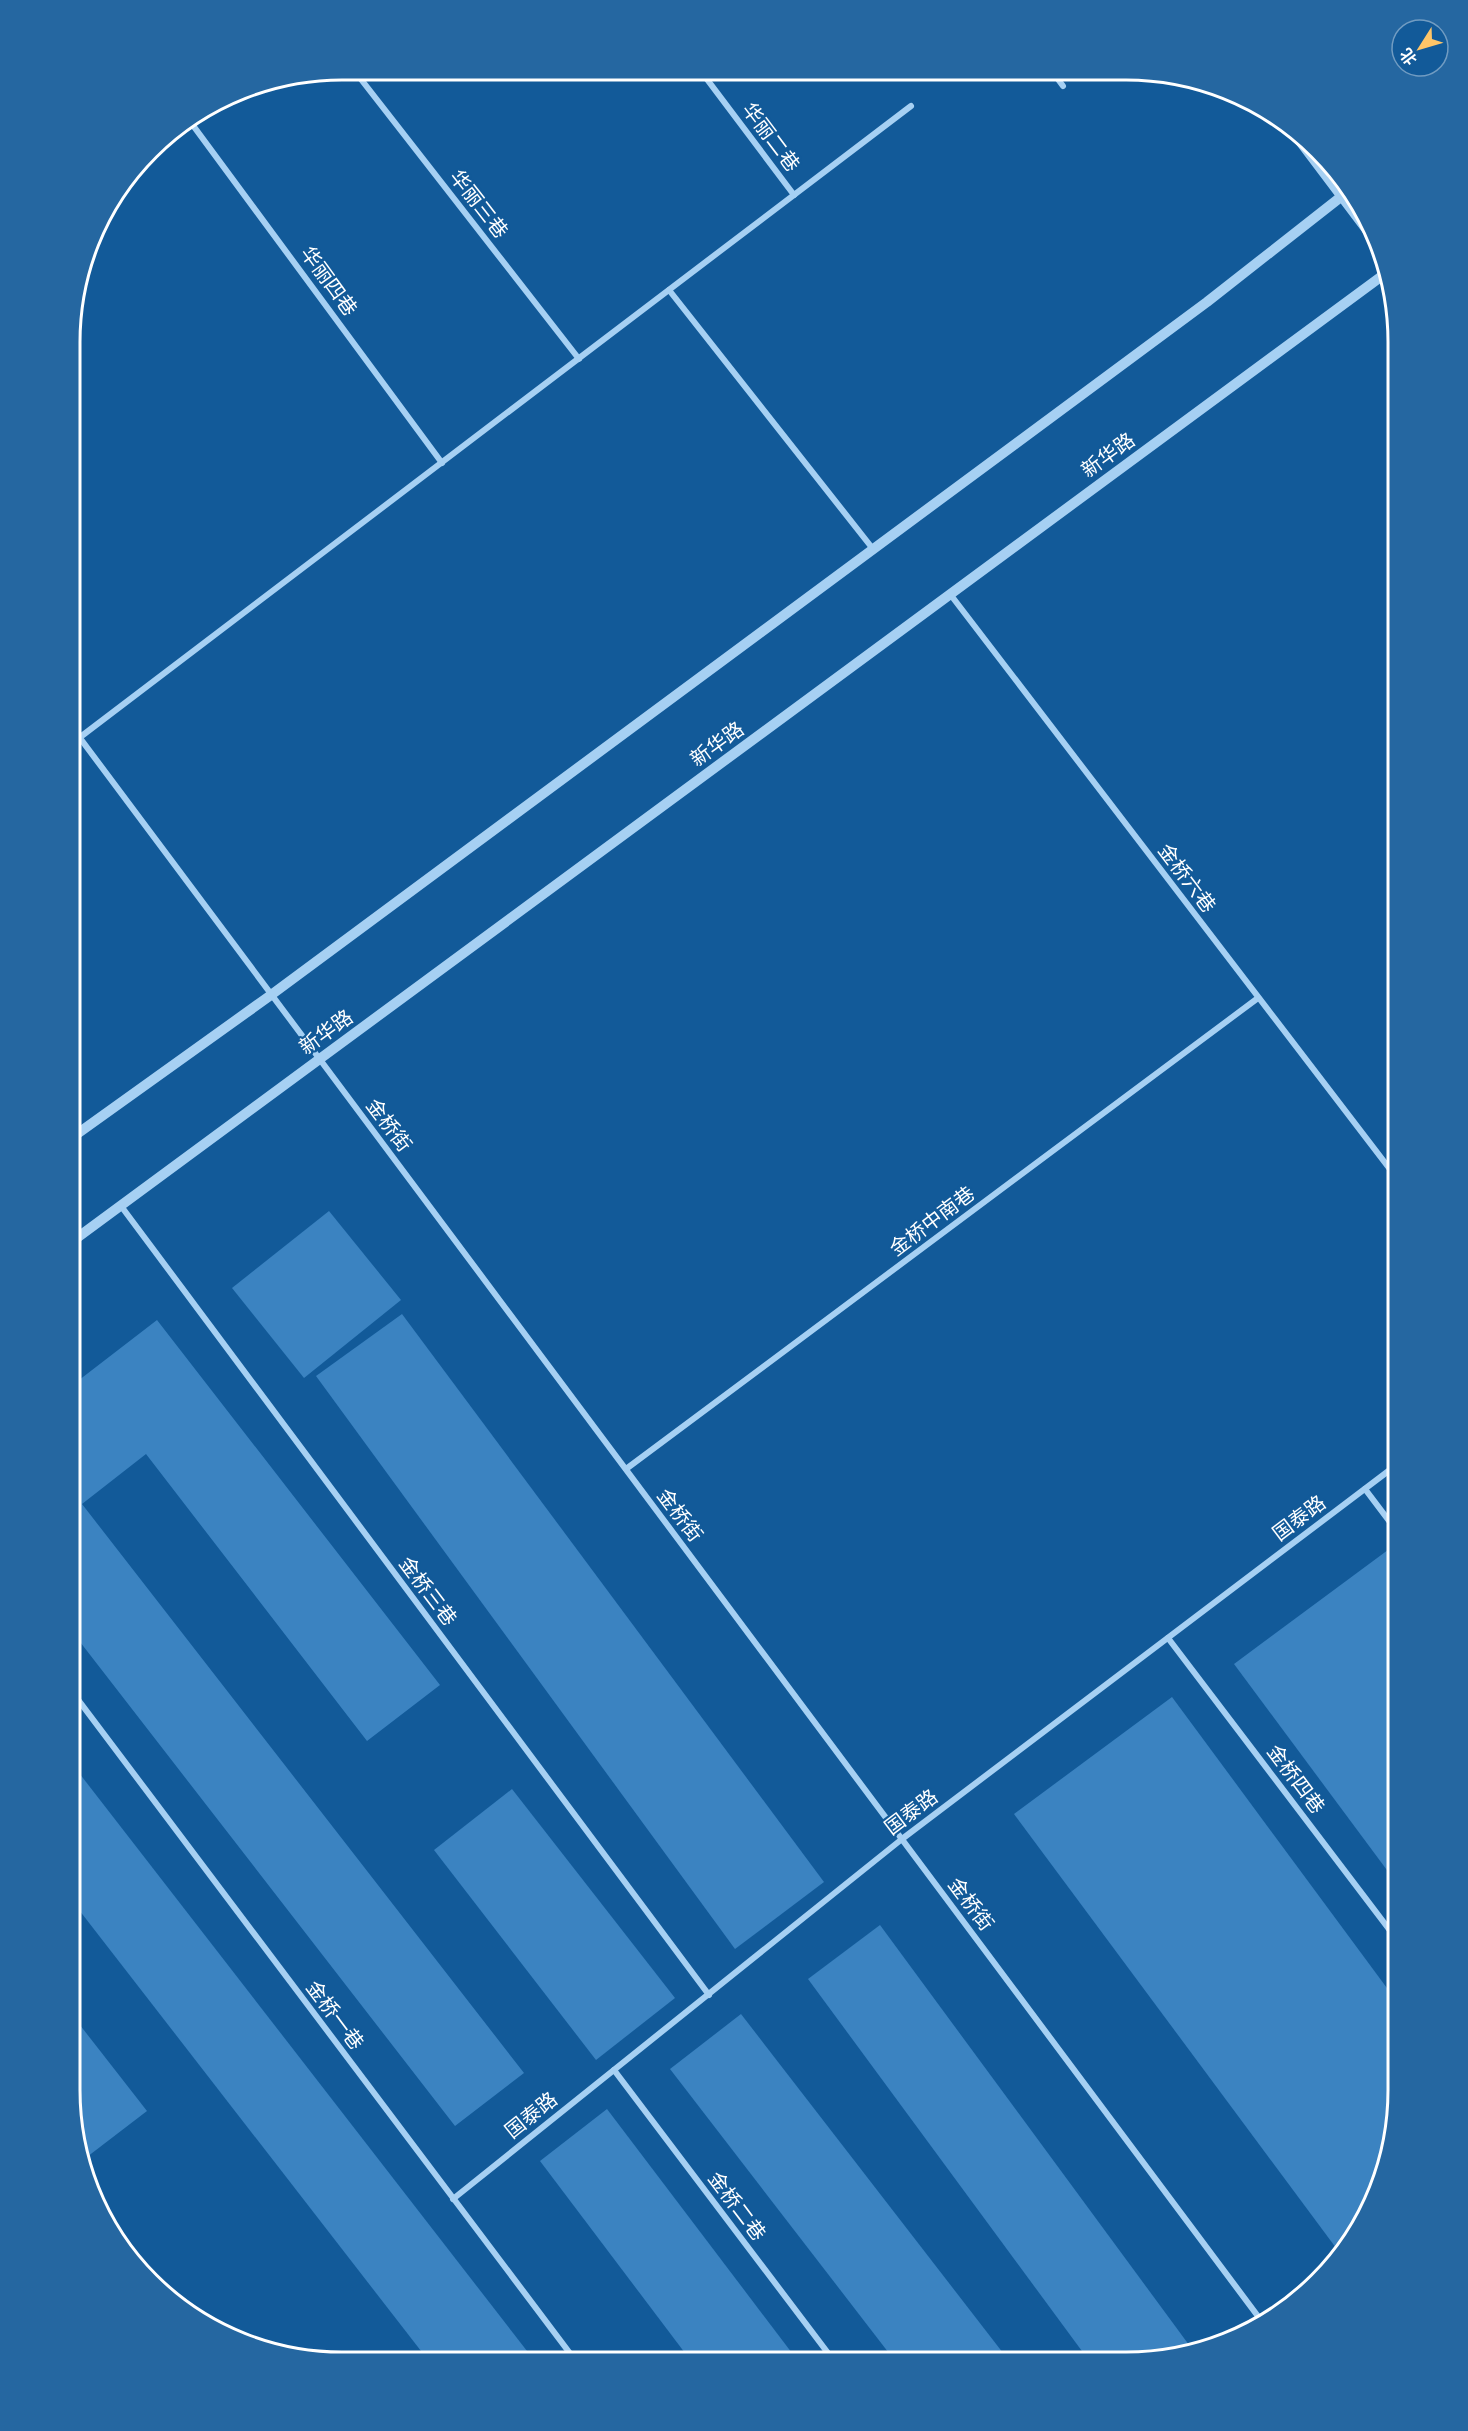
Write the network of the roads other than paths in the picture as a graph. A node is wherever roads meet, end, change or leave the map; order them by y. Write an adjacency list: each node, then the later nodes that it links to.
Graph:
1 (362, 80): 14 (street, 华丽三巷)
2 (708, 80): 8 (street, 华丽二巷)
3 (1059, 80): 4 (street)
4 (1063, 86)
5 (912, 106): 8 (street)
6 (193, 126): 15 (street, 华丽四巷)
7 (1302, 147): 10 (street)
8 (794, 195): 13 (street)
9 (1344, 196): 10 (street)
10 (1341, 198): 11 (street); 16 (street)
11 (1362, 227)
12 (1381, 277): 17 (street, 新华路)
13 (669, 290): 14 (street); 16 (street)
14 (579, 359): 15 (street)
15 (442, 463): 18 (street)
16 (873, 549): 19 (street)
17 (950, 594): 20 (street, 金桥六巷); 21 (street, 新华路)
18 (80, 738): 19 (street, 金桥街)
19 (271, 995): 21 (street, 金桥街); 22 (street)
20 (1258, 998): 23 (street, 金桥六巷); 26 (street, 金桥中南巷)
21 (320, 1059): 24 (street, 新华路); 26 (street, 金桥街)
22 (80, 1132)
23 (1388, 1167)
24 (121, 1206): 25 (street, 新华路); 34 (street, 金桥三巷)
25 (80, 1236)
26 (626, 1469): 32 (street, 金桥街)
27 (1388, 1471): 28 (street, 国泰路)
28 (1365, 1489): 29 (street); 30 (street, 国泰路)
29 (1388, 1519)
30 (1168, 1638): 32 (street, 国泰路); 33 (street, 金桥四巷)
31 (80, 1704): 36 (street, 金桥一巷)
32 (902, 1839): 34 (street, 国泰路); 37 (street, 金桥街)
33 (1388, 1928)
34 (709, 1995): 35 (street, 国泰路)
35 (614, 2070): 36 (street, 国泰路); 39 (street, 金桥二巷)
36 (453, 2199): 38 (street, 金桥一巷)
37 (1258, 2316)
38 (569, 2352)
39 (827, 2352)

